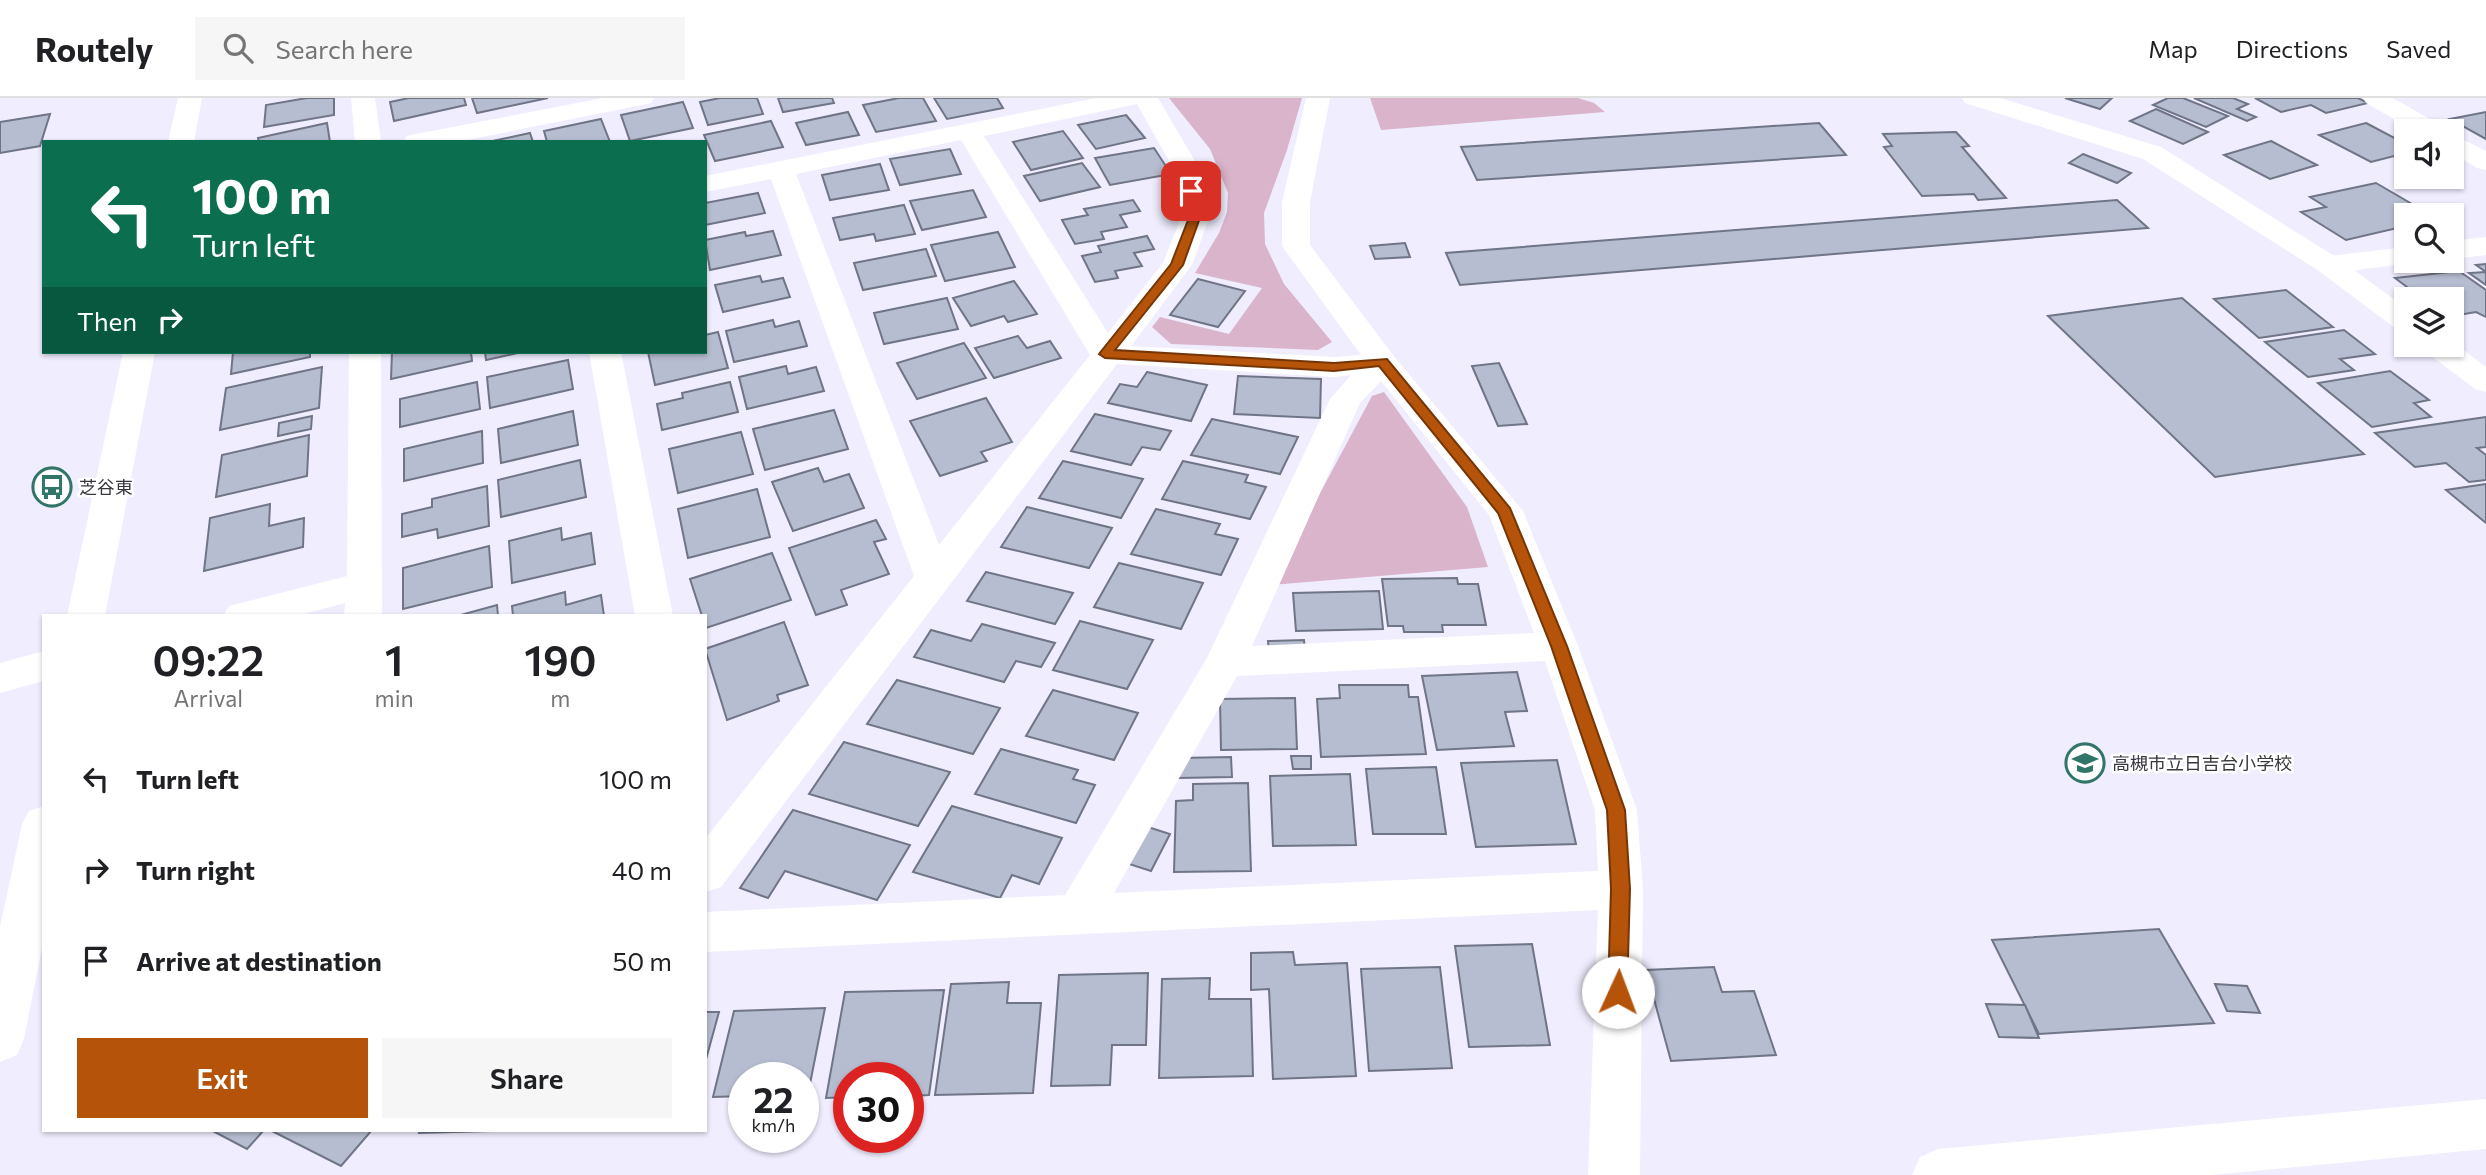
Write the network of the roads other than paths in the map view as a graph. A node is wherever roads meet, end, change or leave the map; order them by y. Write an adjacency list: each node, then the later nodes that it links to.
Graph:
1 (190, 98): 11 (street)
2 (363, 98): 12 (street)
3 (642, 98): 13 (street)
4 (1133, 98): 10 (street)
5 (1146, 98): 26 (street)
6 (1318, 98): 28 (street)
7 (1974, 98): 21 (street)
8 (2375, 98): 9 (street)
9 (2412, 119)
10 (968, 131): 16 (street); 26 (street)
11 (181, 140)
12 (368, 140)
13 (426, 140)
14 (2464, 149): 15 (street)
15 (2486, 162)
16 (780, 169): 17 (street); 30 (street)
17 (707, 184)
18 (2486, 246): 19 (street)
19 (2464, 249)
20 (2394, 257): 21 (street)
21 (2329, 265): 22 (street)
22 (2394, 313)
23 (139, 354): 32 (street)
24 (365, 354): 31 (street)
25 (605, 354): 34 (street)
26 (1105, 354): 28 (street); 30 (street)
27 (2453, 357): 29 (street)
28 (1382, 362): 35 (street); 36 (street)
29 (2486, 382)
30 (933, 578): 40 (street)
31 (364, 601): 33 (street)
32 (86, 614)
33 (258, 614)
34 (654, 614)
35 (1559, 646): 36 (street); 41 (street)
36 (1225, 662): 42 (street)
37 (42, 667): 38 (street)
38 (0, 678)
39 (42, 834): 44 (street)
40 (707, 870)
41 (1621, 889): 42 (street); 46 (street)
42 (1078, 914): 43 (street)
43 (707, 932)
44 (0, 1040)
45 (2486, 1124): 47 (street)
46 (1614, 1175)
47 (1938, 1175)

